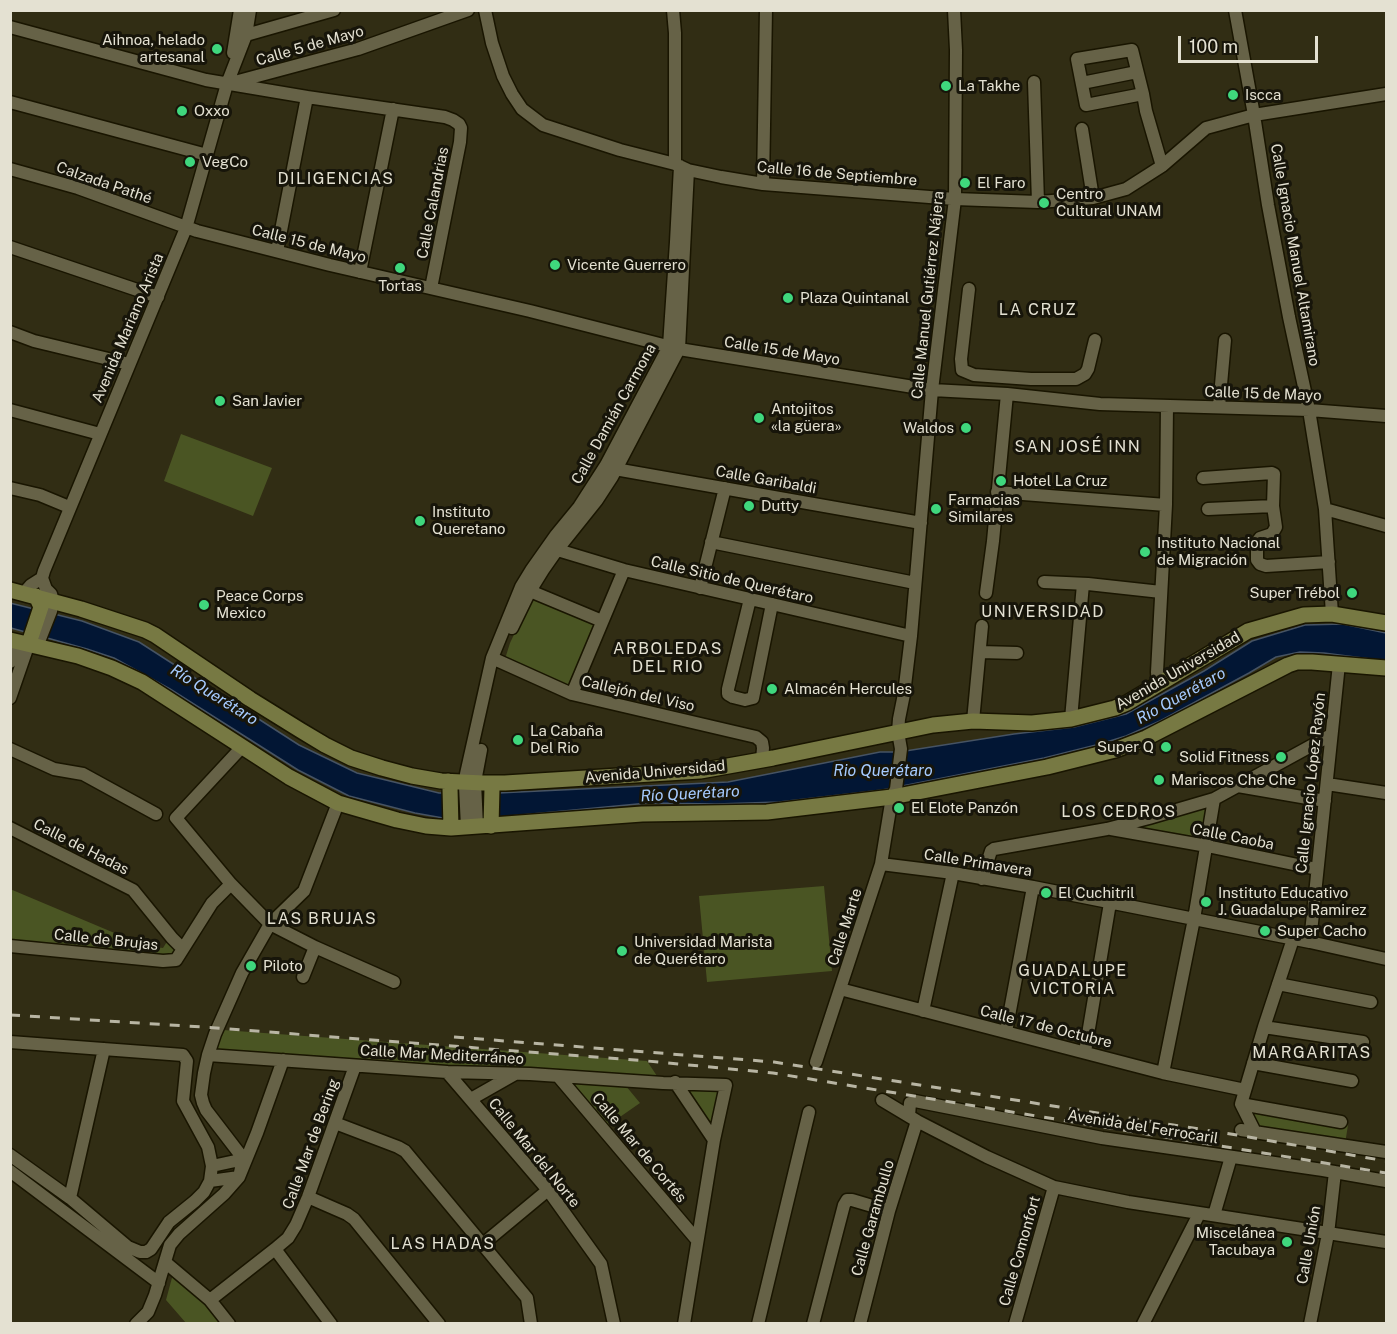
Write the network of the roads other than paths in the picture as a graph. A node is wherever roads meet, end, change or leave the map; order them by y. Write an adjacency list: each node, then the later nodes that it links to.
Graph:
1 (240, 10): 15 (street)
2 (250, 10): 11 (street)
3 (334, 10): 11 (street)
4 (468, 10): 15 (street, Calle 5 de Mayo)
5 (485, 10): 25 (street, Calle 16 de Septiembre)
6 (673, 10): 25 (street, Calle Damián Carmona)
7 (766, 10): 27 (street)
8 (954, 10): 29 (street, Calle Manuel Gutiérrez Nájera)
9 (1235, 10): 21 (street, Calle Ignacio Manuel Altamirano)
10 (10, 27): 15 (street)
11 (246, 34): 15 (street)
12 (1137, 72): 14 (street); 14 (street); 16 (street)
13 (1034, 82): 30 (street)
14 (1082, 83): 16 (street)
15 (227, 84): 18 (street); 23 (street, Avenida Mariano Arista)
16 (1143, 94): 24 (street)
17 (1386, 94): 21 (street, Calle 16 de Septiembre)
18 (307, 97): 20 (street); 33 (street)
19 (10, 102): 23 (street)
20 (393, 109): 34 (street); 35 (street, Calle Calandrias)
21 (1254, 115): 24 (street, Calle 16 de Septiembre); 50 (street, Calle Ignacio Manuel Altamirano)
22 (1082, 129): 28 (street)
23 (207, 155): 31 (street, Avenida Mariano Arista)
24 (1162, 165): 28 (street, Calle 16 de Septiembre)
25 (681, 167): 27 (street, Calle 16 de Septiembre); 41 (street, Calle Damián Carmona)
26 (10, 169): 31 (street, Calzada Pathé)
27 (763, 184): 29 (street, Calle 16 de Septiembre)
28 (1094, 198): 30 (street, Calle 16 de Septiembre)
29 (955, 199): 30 (street, Calle 16 de Septiembre); 44 (street, Calle Manuel Gutiérrez Nájera)
30 (1038, 202)
31 (186, 228): 33 (street, Calle 15 de Mayo); 37 (street, Avenida Mariano Arista)
32 (10, 247): 37 (street)
33 (277, 251): 34 (street, Calle 15 de Mayo)
34 (360, 272): 35 (street, Calle 15 de Mayo)
35 (431, 288): 41 (street, Calle 15 de Mayo)
36 (969, 289): 43 (street)
37 (158, 297): 42 (street, Avenida Mariano Arista)
38 (10, 332): 42 (street)
39 (1095, 340): 43 (street)
40 (1226, 340): 48 (street)
41 (674, 348): 44 (street, Calle 15 de Mayo); 53 (street, Calle Damián Carmona)
42 (129, 364): 52 (street, Avenida Mariano Arista)
43 (1049, 379): 46 (street)
44 (932, 390): 45 (street, Calle 15 de Mayo); 63 (street, Calle Manuel Gutiérrez Nájera)
45 (1006, 394): 46 (street, Calle 15 de Mayo); 57 (street)
46 (1048, 399): 47 (street, Calle 15 de Mayo)
47 (1167, 406): 48 (street, Calle 15 de Mayo); 58 (street)
48 (1219, 407): 50 (street, Calle 15 de Mayo)
49 (10, 410): 52 (street)
50 (1309, 410): 51 (street, Calle 15 de Mayo); 62 (street, Calle Ignacio Manuel Altamirano)
51 (1386, 416)
52 (100, 434): 60 (street, Avenida Mariano Arista)
53 (610, 467): 56 (street, Calle Garibaldi); 66 (street, Calle Damián Carmona)
54 (1203, 478): 59 (street)
55 (10, 488): 60 (street)
56 (725, 488): 63 (street, Calle Garibaldi); 65 (street)
57 (998, 492): 58 (street); 76 (street)
58 (1166, 505): 75 (street)
59 (1273, 506): 61 (street); 67 (street)
60 (69, 507): 69 (street, Avenida Mariano Arista)
61 (1208, 509)
62 (1325, 509): 64 (street); 67 (street, Calle Ignacio Manuel Altamirano)
63 (921, 523): 72 (street, Calle Manuel Gutiérrez Nájera)
64 (1386, 529)
65 (711, 542): 71 (street); 72 (street)
66 (552, 548): 68 (street, Calle Sitio de Querétaro); 74 (street, Calle Damián Carmona); 91 (street, Calle Damián Carmona)
67 (1329, 562): 80 (street, Calle Ignacio Manuel Altamirano)
68 (624, 570): 71 (street, Calle Sitio de Querétaro); 82 (street)
69 (42, 578): 78 (street, Avenida Mariano Arista); 78 (street)
70 (1044, 582): 73 (street)
71 (701, 583): 77 (street, Calle Sitio de Querétaro)
72 (915, 583): 86 (street, Calle Manuel Gutiérrez Nájera)
73 (1083, 584): 75 (street); 98 (street)
74 (530, 591): 82 (street); 91 (street, Calle Damián Carmona)
75 (1161, 592): 95 (street)
76 (986, 593)
77 (750, 599): 79 (street, Calle Sitio de Querétaro); 81 (street)
78 (36, 600): 88 (main road); 108 (main road, Avenida Universidad)
79 (772, 604): 84 (street); 86 (street, Calle Sitio de Querétaro)
80 (1332, 614): 83 (main road, Avenida Universidad); 95 (main road, Avenida Universidad)
81 (745, 620): 84 (street); 84 (street)
82 (602, 621): 96 (street)
83 (1386, 623)
84 (768, 624)
85 (982, 626): 89 (street)
86 (911, 636): 100 (street, Calle Manuel Gutiérrez Nájera)
87 (10, 640): 88 (main road)
88 (37, 640): 92 (street); 97 (street); 102 (main road)
89 (980, 652): 90 (street); 99 (street)
90 (1017, 653)
91 (496, 660): 96 (street, Callejón del Viso); 106 (street, Calle Damián Carmona)
92 (10, 662)
93 (1339, 664): 94 (main road); 101 (street, Calle Ignacio López Rayón); 110 (main road)
94 (1386, 668)
95 (1158, 685): 98 (main road, Avenida Universidad)
96 (572, 694): 104 (street, Callejón del Viso)
97 (10, 698)
98 (1071, 719): 99 (main road, Avenida Universidad)
99 (973, 721): 100 (main road, Avenida Universidad)
100 (898, 732): 104 (main road, Avenida Universidad); 110 (street, Calle Manuel Gutiérrez Nájera)
101 (1331, 735): 105 (street, Calle Ignacio López Rayón); 107 (street)
102 (242, 747): 114 (main road); 124 (street)
103 (10, 749): 115 (street)
104 (762, 760): 109 (main road, Avenida Universidad)
105 (1327, 784): 111 (street); 113 (street, Calle Ignacio López Rayón)
106 (470, 785): 108 (main road, Avenida Universidad); 109 (main road, Avenida Universidad); 116 (street, Calle Damián Carmona)
107 (1238, 786): 112 (street); 113 (street)
108 (449, 787): 116 (main road)
109 (493, 787): 116 (main road)
110 (894, 793): 116 (main road); 120 (street, Calle Marte)
111 (1386, 793)
112 (1214, 799): 118 (street); 119 (street)
113 (1325, 801): 121 (street, Calle Ignacio López Rayón)
114 (338, 803): 116 (main road); 128 (street)
115 (156, 814)
116 (471, 823)
117 (10, 828): 133 (street, Calle de Hadas)
118 (1107, 829): 119 (street, Calle Caoba); 123 (street)
119 (1207, 846): 121 (street, Calle Caoba); 127 (street)
120 (881, 864): 122 (street, Calle Primavera); 138 (street, Calle Marte)
121 (1317, 869): 130 (street, Calle Ignacio López Rayón)
122 (953, 873): 123 (street, Calle Primavera); 140 (street)
123 (982, 879): 125 (street, Calle Primavera)
124 (231, 884): 128 (street); 133 (street)
125 (1033, 887): 126 (street, Calle Primavera); 142 (street)
126 (1110, 903): 127 (street, Calle Primavera); 146 (street)
127 (1194, 919): 129 (street, Calle Primavera); 153 (street)
128 (270, 924): 132 (street); 147 (street)
129 (1293, 939): 130 (street, Calle Primavera); 137 (street)
130 (1310, 942): 134 (street, Calle Primavera)
131 (10, 946): 133 (street, Calle de Brujas)
132 (315, 947): 135 (street); 136 (street)
133 (183, 949)
134 (1386, 959)
135 (303, 977)
136 (394, 982)
137 (1278, 984): 139 (street); 141 (street)
138 (840, 990): 140 (street, Calle 17 de Octubre); 149 (street, Calle Marte)
139 (1371, 1002)
140 (923, 1011): 142 (street, Calle 17 de Octubre)
141 (1264, 1027): 144 (street); 150 (street)
142 (1006, 1032): 146 (street, Calle 17 de Octubre)
143 (10, 1042): 145 (street)
144 (1363, 1042)
145 (104, 1049): 173 (street); 182 (street)
146 (1084, 1052): 153 (street, Calle 17 de Octubre)
147 (208, 1055): 148 (street, Calle Mar Mediterráneo); 172 (street)
148 (283, 1060): 151 (street, Calle Mar Mediterráneo); 176 (street)
149 (816, 1062)
150 (1253, 1064): 156 (street); 158 (street)
151 (355, 1066): 152 (street, Calle Mar Mediterráneo); 165 (street, Calle Mar de Bering)
152 (447, 1072): 154 (street, Calle Mar Mediterráneo); 159 (street, Calle Mar del Norte)
153 (1162, 1072): 158 (street, Calle 17 de Octubre)
154 (516, 1073): 155 (street, Calle Mar Mediterráneo); 159 (street)
155 (558, 1076): 157 (street, Calle Mar Mediterráneo); 187 (street, Calle Mar de Cortés)
156 (1352, 1081)
157 (675, 1083): 168 (street); 168 (street, Calle Mar Mediterráneo)
158 (1245, 1090): 161 (street)
159 (471, 1099): 180 (street, Calle Mar del Norte)
160 (882, 1100): 163 (street)
161 (1241, 1104): 164 (street); 167 (street)
162 (809, 1112): 201 (street)
163 (913, 1119): 171 (street, Avenida del Ferrocaril); 179 (street); 183 (street, Calle Garambullo)
164 (1341, 1122)
165 (335, 1123): 181 (street, Calle Mar de Bering); 189 (street)
166 (1241, 1130): 167 (street, Avenida del Ferrocaril)
167 (1255, 1132): 169 (street, Avenida del Ferrocaril)
168 (714, 1140): 187 (street, Calle Mar Mediterráneo)
169 (1386, 1152)
170 (10, 1155): 182 (street)
171 (1231, 1157): 175 (street, Avenida del Ferrocaril); 185 (street)
172 (240, 1160): 173 (street); 176 (street)
173 (212, 1166): 177 (street)
174 (10, 1171): 192 (street)
175 (1335, 1172): 178 (street, Avenida del Ferrocaril); 186 (street, Calle Unión)
176 (239, 1177): 177 (street); 191 (street)
177 (210, 1181): 182 (street)
178 (1386, 1181)
179 (1054, 1187): 184 (street); 204 (street, Calle Comonfort)
180 (548, 1190): 189 (street); 199 (street, Calle Mar del Norte)
181 (308, 1197): 190 (street, Calle Mar de Bering); 197 (street)
182 (69, 1198)
183 (889, 1211): 202 (street); 203 (street, Calle Garambullo)
184 (1199, 1214): 185 (street); 205 (street)
185 (1214, 1215): 186 (street)
186 (1328, 1234): 188 (street); 206 (street, Calle Unión)
187 (697, 1240): 200 (street, Calle Mar Mediterráneo)
188 (1386, 1242)
189 (483, 1244): 198 (street)
190 (275, 1249): 193 (street, Calle Mar de Bering); 196 (street)
191 (165, 1262): 192 (street); 193 (street)
192 (159, 1283): 194 (street)
193 (210, 1300): 195 (street)
194 (136, 1323)
195 (230, 1323)
196 (332, 1323)
197 (439, 1323)
198 (531, 1323)
199 (614, 1323)
200 (684, 1323)
201 (758, 1323)
202 (813, 1323)
203 (860, 1323)
204 (1015, 1323)
205 (1143, 1323)
206 (1310, 1323)

